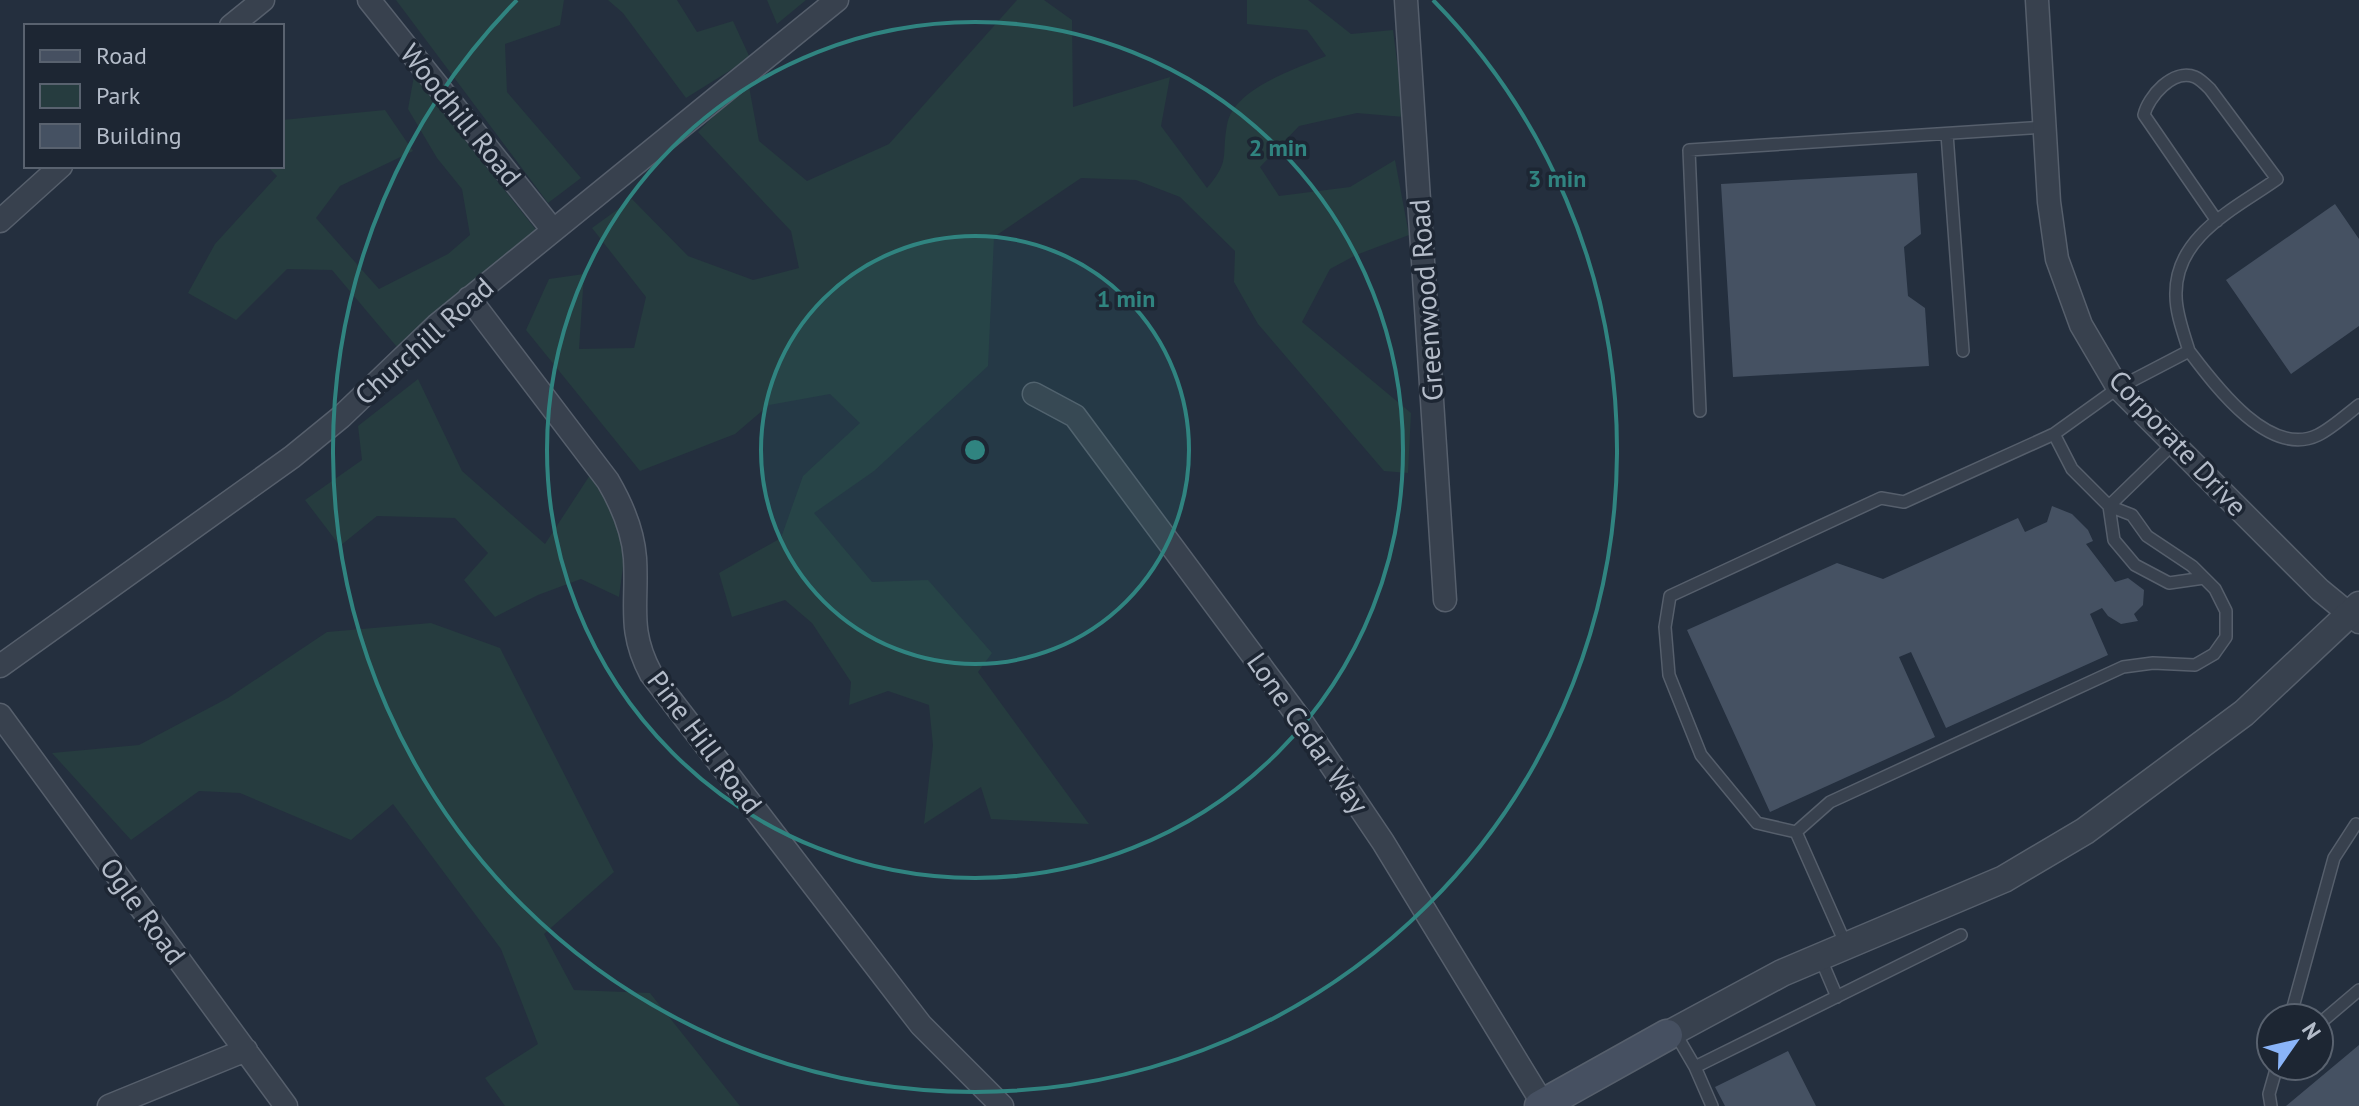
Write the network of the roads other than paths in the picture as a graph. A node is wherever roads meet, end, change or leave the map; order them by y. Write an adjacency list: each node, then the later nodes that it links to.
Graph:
1 (263, 0): 6 (street)
2 (369, 0): 12 (street, Woodhill Road)
3 (837, 0): 12 (street, Churchill Road)
4 (1406, 0): 24 (street, Greenwood Road)
5 (2037, 0): 7 (street, Corporate Drive)
6 (233, 24)
7 (2045, 127): 8 (lane); 16 (street, Corporate Drive)
8 (1947, 134): 14 (lane); 19 (lane)
9 (59, 168): 10 (street)
10 (0, 221)
11 (2217, 221): 11 (lane); 15 (lane)
12 (553, 230): 13 (street, Churchill Road)
13 (469, 298): 26 (street, Churchill Road); 44 (street, Pine Hill Road)
14 (1963, 351)
15 (2189, 351): 16 (lane); 18 (lane)
16 (2118, 388): 20 (lane); 21 (street, Corporate Drive)
17 (1034, 394): 41 (street, Lone Cedar Way)
18 (2359, 405)
19 (1700, 411)
20 (2054, 434): 22 (lane); 29 (lane)
21 (2174, 443): 22 (lane); 25 (street, Corporate Drive)
22 (2109, 506): 23 (lane); 23 (lane)
23 (2204, 578): 29 (lane)
24 (1445, 600)
25 (2356, 613): 31 (street)
26 (0, 666)
27 (0, 715): 38 (street, Ogle Road)
28 (2358, 825): 35 (lane)
29 (1796, 832): 31 (lane)
30 (1961, 935): 34 (lane)
31 (1846, 945): 32 (street)
32 (1820, 956): 34 (lane); 37 (street)
33 (2359, 990): 36 (lane)
34 (1837, 997): 39 (lane)
35 (2294, 1002)
36 (2335, 1010)
37 (1670, 1033): 39 (lane); 41 (main road)
38 (246, 1050): 42 (street); 43 (street, Ogle Road)
39 (1695, 1067): 45 (lane)
40 (2272, 1082): 46 (lane)
41 (1541, 1105)
42 (109, 1106)
43 (286, 1106)
44 (1002, 1106)
45 (1712, 1106)
46 (2271, 1106)

